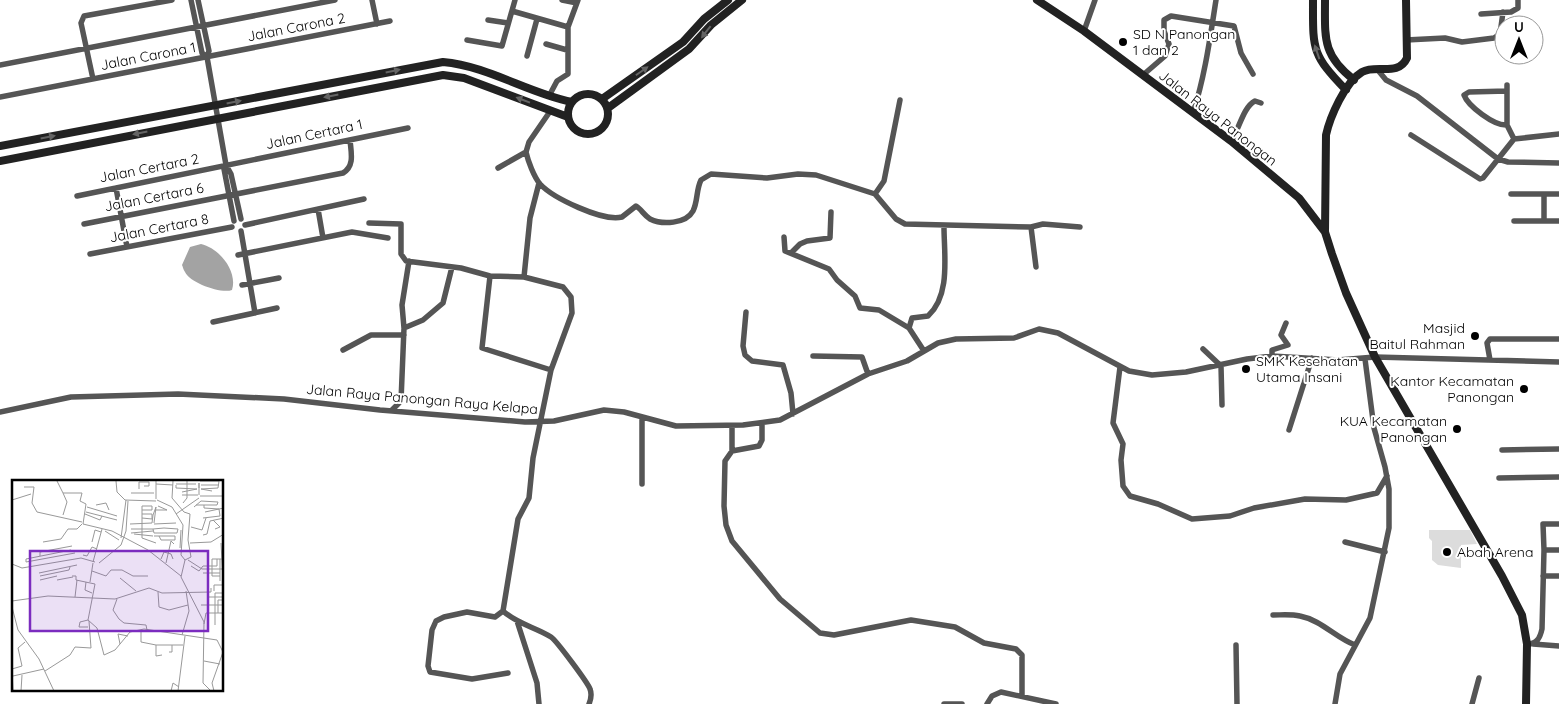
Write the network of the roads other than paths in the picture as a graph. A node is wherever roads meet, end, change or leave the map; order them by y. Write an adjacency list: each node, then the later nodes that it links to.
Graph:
1 (172, 0): 35 (street)
2 (191, 0): 28 (street)
3 (198, 0): 27 (street)
4 (335, 0): 27 (street)
5 (372, 0): 25 (street)
6 (515, 0): 18 (street)
7 (562, 0): 17 (street)
8 (728, 0): 33 (street)
9 (742, 0): 36 (street, one-way to 36)
10 (1037, 0): 30 (street, Jalan Raya Panongan)
11 (1095, 0): 30 (street)
12 (1216, 0): 26 (street)
13 (1313, 0): 46 (street, one-way to 13)
14 (1325, 0): 45 (street)
15 (1406, 0): 32 (street, Jalan Raya Panongan)
16 (1518, 0): 19 (street)
17 (578, 2): 29 (street)
18 (512, 11): 21 (street); 24 (street)
19 (1503, 12): 20 (street); 32 (street)
20 (1480, 14)
21 (537, 19): 29 (street); 38 (street)
22 (488, 20): 24 (street)
23 (390, 21): 25 (street, Jalan Carona 2)
24 (508, 23): 31 (street)
25 (377, 24): 39 (street, Jalan Carona 2)
26 (1211, 24): 42 (street); 43 (street); 56 (street)
27 (204, 26): 28 (street); 39 (street)
28 (197, 27): 35 (street); 39 (street)
29 (568, 27): 37 (street)
30 (1084, 30): 43 (street, Jalan Raya Panongan)
31 (466, 40)
32 (1406, 40): 41 (street, Jalan Raya Panongan)
33 (683, 42): 36 (street); 49 (street, one-way to 33)
34 (546, 44): 37 (street)
35 (86, 48): 40 (street); 44 (street)
36 (690, 48): 54 (street)
37 (567, 50): 47 (street)
38 (527, 56)
39 (207, 57): 44 (street, Jalan Carona 1); 53 (street)
40 (0, 65)
41 (1377, 69): 45 (street, Jalan Raya Panongan); 68 (street)
42 (1253, 74)
43 (1143, 75): 56 (street, Jalan Raya Panongan)
44 (93, 79): 48 (street, Jalan Carona 1)
45 (1354, 80): 46 (street, Jalan Raya Panongan)
46 (1346, 90): 85 (street, Jalan Raya Panongan)
47 (549, 96): 51 (street); 53 (street, one-way to 47)
48 (0, 97)
49 (602, 99): 51 (street); 54 (street)
50 (900, 100): 76 (street)
51 (572, 102): 57 (street)
52 (1261, 103): 65 (street)
53 (217, 106): 58 (street); 66 (street, one-way to 53)
54 (608, 108): 57 (street)
55 (551, 110): 57 (street); 58 (street, one-way to 58); 67 (street)
56 (1193, 113): 65 (street, Jalan Raya Panongan)
57 (568, 117)
58 (219, 118): 69 (street, one-way to 69); 71 (street)
59 (1507, 125): 59 (street); 63 (street)
60 (408, 128): 64 (street, Jalan Certara 1)
61 (1411, 134): 68 (street)
62 (1559, 134): 63 (street)
63 (1514, 139): 68 (street)
64 (350, 140): 71 (street, Jalan Certara 1); 75 (street, Jalan Certara 6)
65 (1231, 141): 87 (street, Jalan Raya Panongan)
66 (0, 146)
67 (526, 152): 72 (street); 73 (street)
68 (1498, 159): 70 (street)
69 (0, 161)
70 (1559, 163)
71 (226, 165): 74 (street, Jalan Certara 2); 75 (street); 80 (street)
72 (498, 168)
73 (538, 183): 76 (street); 112 (street)
74 (116, 188): 81 (street, Jalan Certara 2); 86 (street)
75 (236, 194): 80 (street, Jalan Certara 6); 90 (street)
76 (875, 194): 95 (street)
77 (1511, 194): 78 (street)
78 (1544, 194): 79 (street); 89 (street)
79 (1559, 194)
80 (229, 195): 86 (street, Jalan Certara 6); 94 (street)
81 (77, 196)
82 (364, 199): 83 (street, Jalan Certara 8)
83 (318, 209): 90 (street, Jalan Certara 8); 101 (street)
84 (831, 212): 104 (street)
85 (1326, 215): 87 (street); 99 (street, Jalan Raya Panongan)
86 (121, 216): 93 (street, Jalan Certara 6); 103 (street)
87 (1315, 219): 99 (street, Jalan Raya Panongan)
88 (1514, 221): 89 (street)
89 (1544, 221): 91 (street)
90 (243, 222): 94 (street, Jalan Certara 8); 98 (street)
91 (1559, 222)
92 (369, 223): 108 (street)
93 (84, 224)
94 (233, 224): 98 (street); 103 (street, Jalan Certara 8)
95 (944, 226): 97 (street); 122 (street)
96 (1080, 226): 97 (street)
97 (1031, 227): 110 (street)
98 (241, 231): 106 (street)
99 (1325, 232): 130 (street, Jalan Raya Panongan)
100 (784, 237): 104 (street)
101 (323, 238): 102 (street); 106 (street)
102 (388, 238)
103 (127, 247): 105 (street, Jalan Certara 8)
104 (791, 253): 122 (street)
105 (90, 254)
106 (245, 254): 107 (street); 114 (street)
107 (238, 255)
108 (409, 261): 109 (street); 121 (street)
109 (452, 267): 111 (street); 121 (street)
110 (1036, 267)
111 (490, 276): 112 (street); 138 (street)
112 (524, 277): 138 (street)
113 (279, 278): 114 (street)
114 (250, 284): 115 (street); 118 (street)
115 (242, 285)
116 (277, 308): 118 (street)
117 (746, 312): 143 (street)
118 (255, 313): 119 (street)
119 (213, 322)
120 (1286, 323): 129 (street)
121 (404, 328): 123 (street)
122 (909, 328): 127 (street)
123 (404, 336): 126 (street); 141 (street)
124 (1559, 339): 133 (street)
125 (1203, 349): 135 (street)
126 (343, 350)
127 (924, 351): 136 (street, Jalan Raya Panongan Raya Kelapa); 139 (street, Jalan Raya Panongan Raya Kelapa)
128 (813, 356): 139 (street)
129 (1272, 356): 131 (street, Jalan Raya Panongan Raya Kelapa); 135 (street, Jalan Raya Panongan Raya Kelapa)
130 (1376, 357): 132 (street, Jalan Raya Panongan Raya Kelapa); 133 (street, Jalan Raya Panongan Raya Kelapa); 166 (street, Jalan Raya Panongan)
131 (1312, 358): 132 (street, Jalan Raya Panongan Raya Kelapa); 148 (street)
132 (1365, 358): 152 (street)
133 (1490, 360): 134 (street, Jalan Raya Panongan Raya Kelapa)
134 (1559, 362): 137 (street)
135 (1221, 366): 136 (street, Jalan Raya Panongan Raya Kelapa); 140 (street)
136 (1120, 367): 152 (street)
137 (1559, 369)
138 (552, 370): 145 (street)
139 (868, 374): 143 (street, Jalan Raya Panongan Raya Kelapa)
140 (1222, 405)
141 (392, 410): 142 (street, Jalan Raya Panongan Raya Kelapa); 145 (street, Jalan Raya Panongan Raya Kelapa)
142 (0, 412)
143 (793, 414): 146 (street, Jalan Raya Panongan Raya Kelapa)
144 (642, 418): 145 (street, Jalan Raya Panongan Raya Kelapa); 147 (street, Jalan Raya Panongan Raya Kelapa); 155 (street)
145 (542, 423): 163 (street)
146 (762, 424): 147 (street, Jalan Raya Panongan Raya Kelapa); 151 (street)
147 (732, 426): 151 (street)
148 (1290, 430)
149 (1559, 449): 150 (street)
150 (1502, 450)
151 (732, 451): 172 (street)
152 (1387, 476): 160 (street)
153 (1559, 477): 154 (street)
154 (1499, 478)
155 (642, 484)
156 (1559, 524): 158 (street)
157 (1345, 542): 160 (street)
158 (1544, 550): 159 (street); 161 (street)
159 (1559, 550)
160 (1384, 552): 168 (street)
161 (1543, 576): 162 (street); 166 (street)
162 (1559, 576)
163 (503, 611): 165 (street); 170 (street)
164 (1273, 615): 168 (street)
165 (517, 621): 174 (street); 175 (street)
166 (1530, 644): 169 (street); 183 (street, Jalan Raya Panongan)
167 (1236, 645): 180 (street)
168 (1355, 645): 181 (street)
169 (1559, 646)
170 (508, 673)
171 (1479, 678): 182 (street)
172 (1022, 696): 173 (street); 178 (street)
173 (1040, 702): 179 (street)
174 (539, 704)
175 (589, 704)
176 (944, 704): 177 (street)
177 (962, 704)
178 (987, 704)
179 (1056, 704)
180 (1237, 704)
181 (1335, 704)
182 (1472, 704)
183 (1526, 704)

